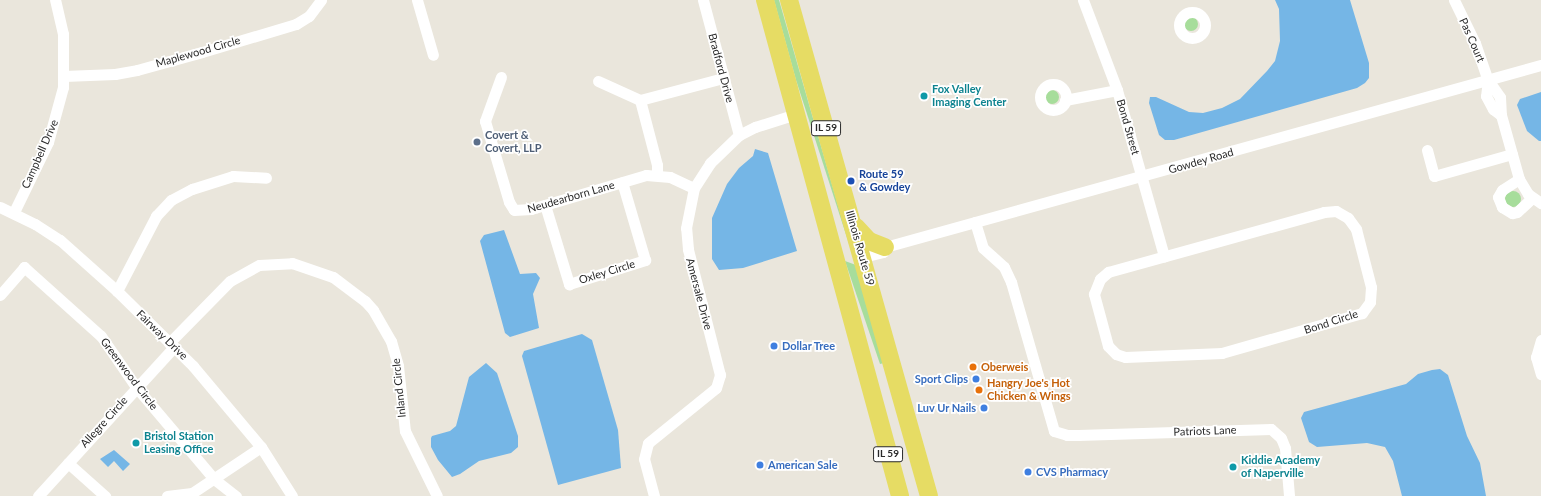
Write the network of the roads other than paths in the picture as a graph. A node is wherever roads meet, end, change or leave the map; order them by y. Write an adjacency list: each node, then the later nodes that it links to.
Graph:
1 (55, 0): 13 (street, Campbell Drive)
2 (321, 0): 13 (street, Maplewood Circle)
3 (417, 0): 11 (street)
4 (703, 0): 15 (street, Bradford Drive)
5 (764, 0): 21 (main road, IL 59)
6 (789, 0): 36 (main road, Illinois Route 59 / IL 59)
7 (1083, 0): 18 (street, Bond Street)
8 (1189, 0): 10 (street)
9 (1454, 0): 16 (street, Pas Court)
10 (1191, 11)
11 (433, 55)
12 (1541, 65): 16 (street, Gowdey Road)
13 (64, 76): 34 (street, Campbell Drive)
14 (501, 77): 32 (street, Neudearborn Lane)
15 (723, 78): 19 (street); 22 (street, Bradford Drive)
16 (1488, 80): 24 (street, Pas Court); 26 (street, Gowdey Road)
17 (598, 81): 19 (street)
18 (1117, 90): 20 (street); 26 (street, Bond Street)
19 (640, 100): 25 (street)
20 (1065, 100)
21 (796, 114): 22 (street, Amersale Drive); 38 (main road, IL 59)
22 (739, 135): 30 (street, Amersale Drive)
23 (1427, 150): 24 (street)
24 (1512, 154): 28 (street)
25 (657, 175): 29 (street, Neudearborn Lane); 30 (street)
26 (1142, 177): 35 (street, Gowdey Road); 39 (street, Bond Street)
27 (266, 178): 41 (street)
28 (1519, 179): 31 (street); 31 (street)
29 (622, 182): 32 (street, Neudearborn Lane); 32 (street, Oxley Circle)
30 (694, 188): 56 (street, Amersale Drive)
31 (1537, 201)
32 (545, 205)
33 (0, 207): 34 (street, Fairway Drive)
34 (14, 212): 41 (street, Fairway Drive)
35 (975, 222): 37 (street, Gowdey Road); 59 (street, Patriots Lane)
36 (854, 225): 37 (main road); 40 (main road, Illinois Route 59 / IL 59)
37 (885, 247): 40 (street, Gowdey Road)
38 (832, 249): 40 (main road); 57 (main road, IL 59)
39 (1164, 256): 39 (street, Bond Circle)
40 (863, 257): 58 (main road, Illinois Route 59 / IL 59)
41 (117, 291): 44 (street, Fairway Drive)
42 (0, 295): 46 (street, Greenwood Circle)
43 (1541, 340): 45 (street)
44 (172, 345): 46 (street, Allegre Circle); 47 (street, Fairway Drive); 55 (street, Inland Circle)
45 (1541, 374)
46 (136, 387): 48 (street, Allegre Circle); 49 (street, Greenwood Circle)
47 (261, 447): 49 (street); 54 (street, Fairway Drive)
48 (68, 463): 50 (street, Allegre Circle); 51 (street)
49 (214, 479): 52 (street); 53 (street, Greenwood Circle)
50 (38, 496)
51 (105, 496)
52 (167, 496)
53 (236, 496)
54 (292, 496)
55 (437, 496)
56 (654, 496)
57 (900, 496)
58 (929, 496)
59 (1289, 496)

